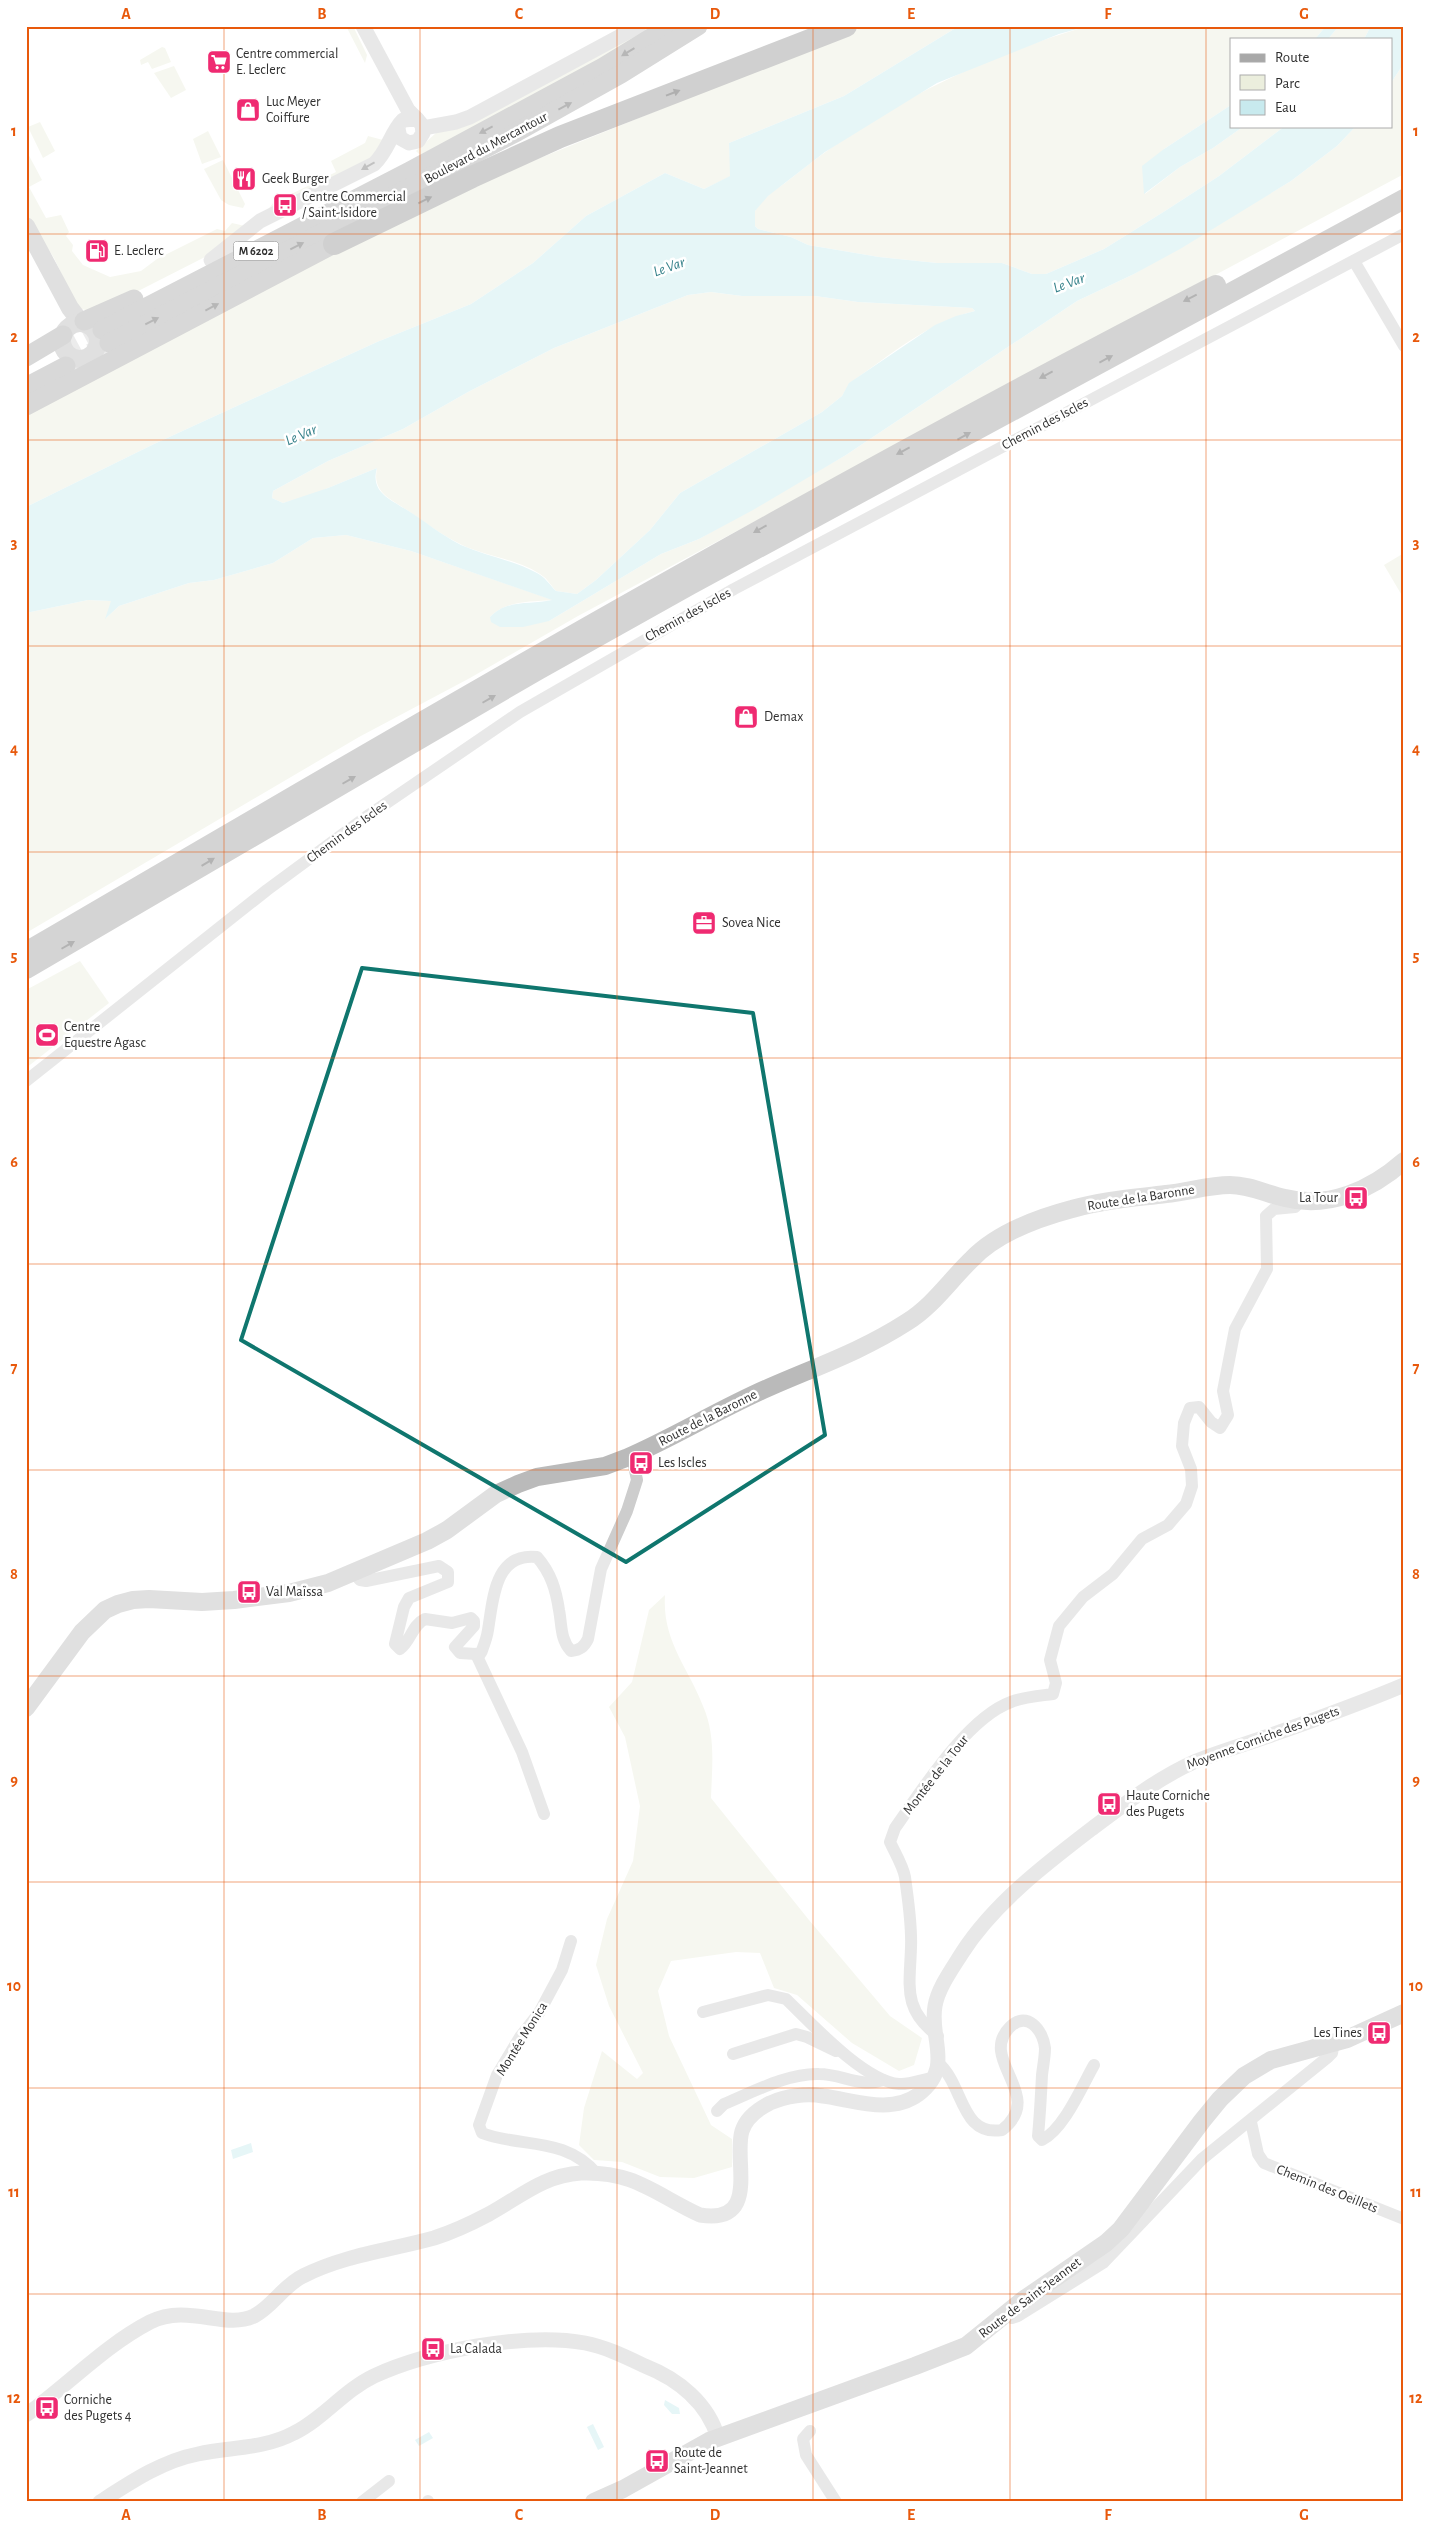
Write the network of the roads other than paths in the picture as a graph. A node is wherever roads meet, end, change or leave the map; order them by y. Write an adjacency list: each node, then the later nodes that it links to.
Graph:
1 (363, 26): 6 (street)
2 (639, 26): 6 (street)
3 (670, 26): 7 (main road, Boulevard du Mercantour / M 6202, one-way to 7)
4 (698, 26): 7 (main road, Boulevard du Mercantour / M 6202, one-way to 4)
5 (846, 26): 12 (highway, one-way to 5)
6 (410, 124): 14 (street, one-way to 14)
7 (412, 179): 12 (main road); 14 (main road); 19 (main road, Boulevard du Mercantour / M 6202)
8 (1404, 187): 25 (highway, one-way to 25)
9 (1404, 199): 26 (highway, one-way to 9)
10 (26, 226): 16 (main road)
11 (1404, 234): 15 (street, Chemin des Iscles)
12 (334, 244): 17 (main road, one-way to 12)
13 (26, 252): 16 (main road)
14 (210, 260): 16 (main road)
15 (1354, 261): 18 (street); 27 (street, Chemin des Iscles)
16 (70, 337): 19 (main road); 19 (main road); 20 (main road); 21 (main road); 22 (main road)
17 (154, 338): 19 (main road); 24 (main road)
18 (1404, 346)
19 (98, 347): 23 (main road, Boulevard du Mercantour)
20 (26, 357)
21 (26, 370)
22 (26, 387)
23 (26, 400)
24 (26, 406)
25 (26, 952)
26 (26, 969)
27 (26, 1081)
28 (1404, 1161): 29 (main road, Route de la Baronne)
29 (1301, 1201): 30 (main road, Route de la Baronne); 39 (street, Montée de la Tour)
30 (632, 1456): 31 (main road, Route de la Baronne); 32 (street)
31 (354, 1573): 32 (street); 34 (main road, Route de la Baronne)
32 (476, 1654): 35 (street)
33 (1404, 1685): 39 (street, Moyenne Corniche des Pugets)
34 (26, 1708)
35 (544, 1814)
36 (571, 1941): 49 (street, Montée Monica)
37 (703, 2012): 42 (street)
38 (1404, 2013): 40 (main road, Route de Saint-Jeannet)
39 (938, 2036): 43 (street, Moyenne Corniche des Pugets)
40 (1334, 2043): 48 (street); 51 (main road, Route de Saint-Jeannet)
41 (733, 2054): 42 (street)
42 (846, 2054): 46 (street)
43 (938, 2063): 44 (street); 45 (street, Moyenne Corniche des Pugets)
44 (1094, 2065)
45 (933, 2078): 46 (street); 49 (street, Moyenne Corniche des Pugets)
46 (883, 2080): 47 (street)
47 (717, 2111)
48 (1251, 2122): 50 (street, Chemin des Oeillets); 51 (street)
49 (597, 2174): 52 (street, Moyenne Corniche des Pugets)
50 (1404, 2219)
51 (1005, 2315): 54 (main road, Route de Saint-Jeannet)
52 (26, 2415)
53 (810, 2431): 59 (street)
54 (718, 2438): 56 (street); 58 (main road, Route de Saint-Jeannet)
55 (389, 2481): 57 (street)
56 (100, 2502)
57 (362, 2502)
58 (594, 2502)
59 (836, 2502)

